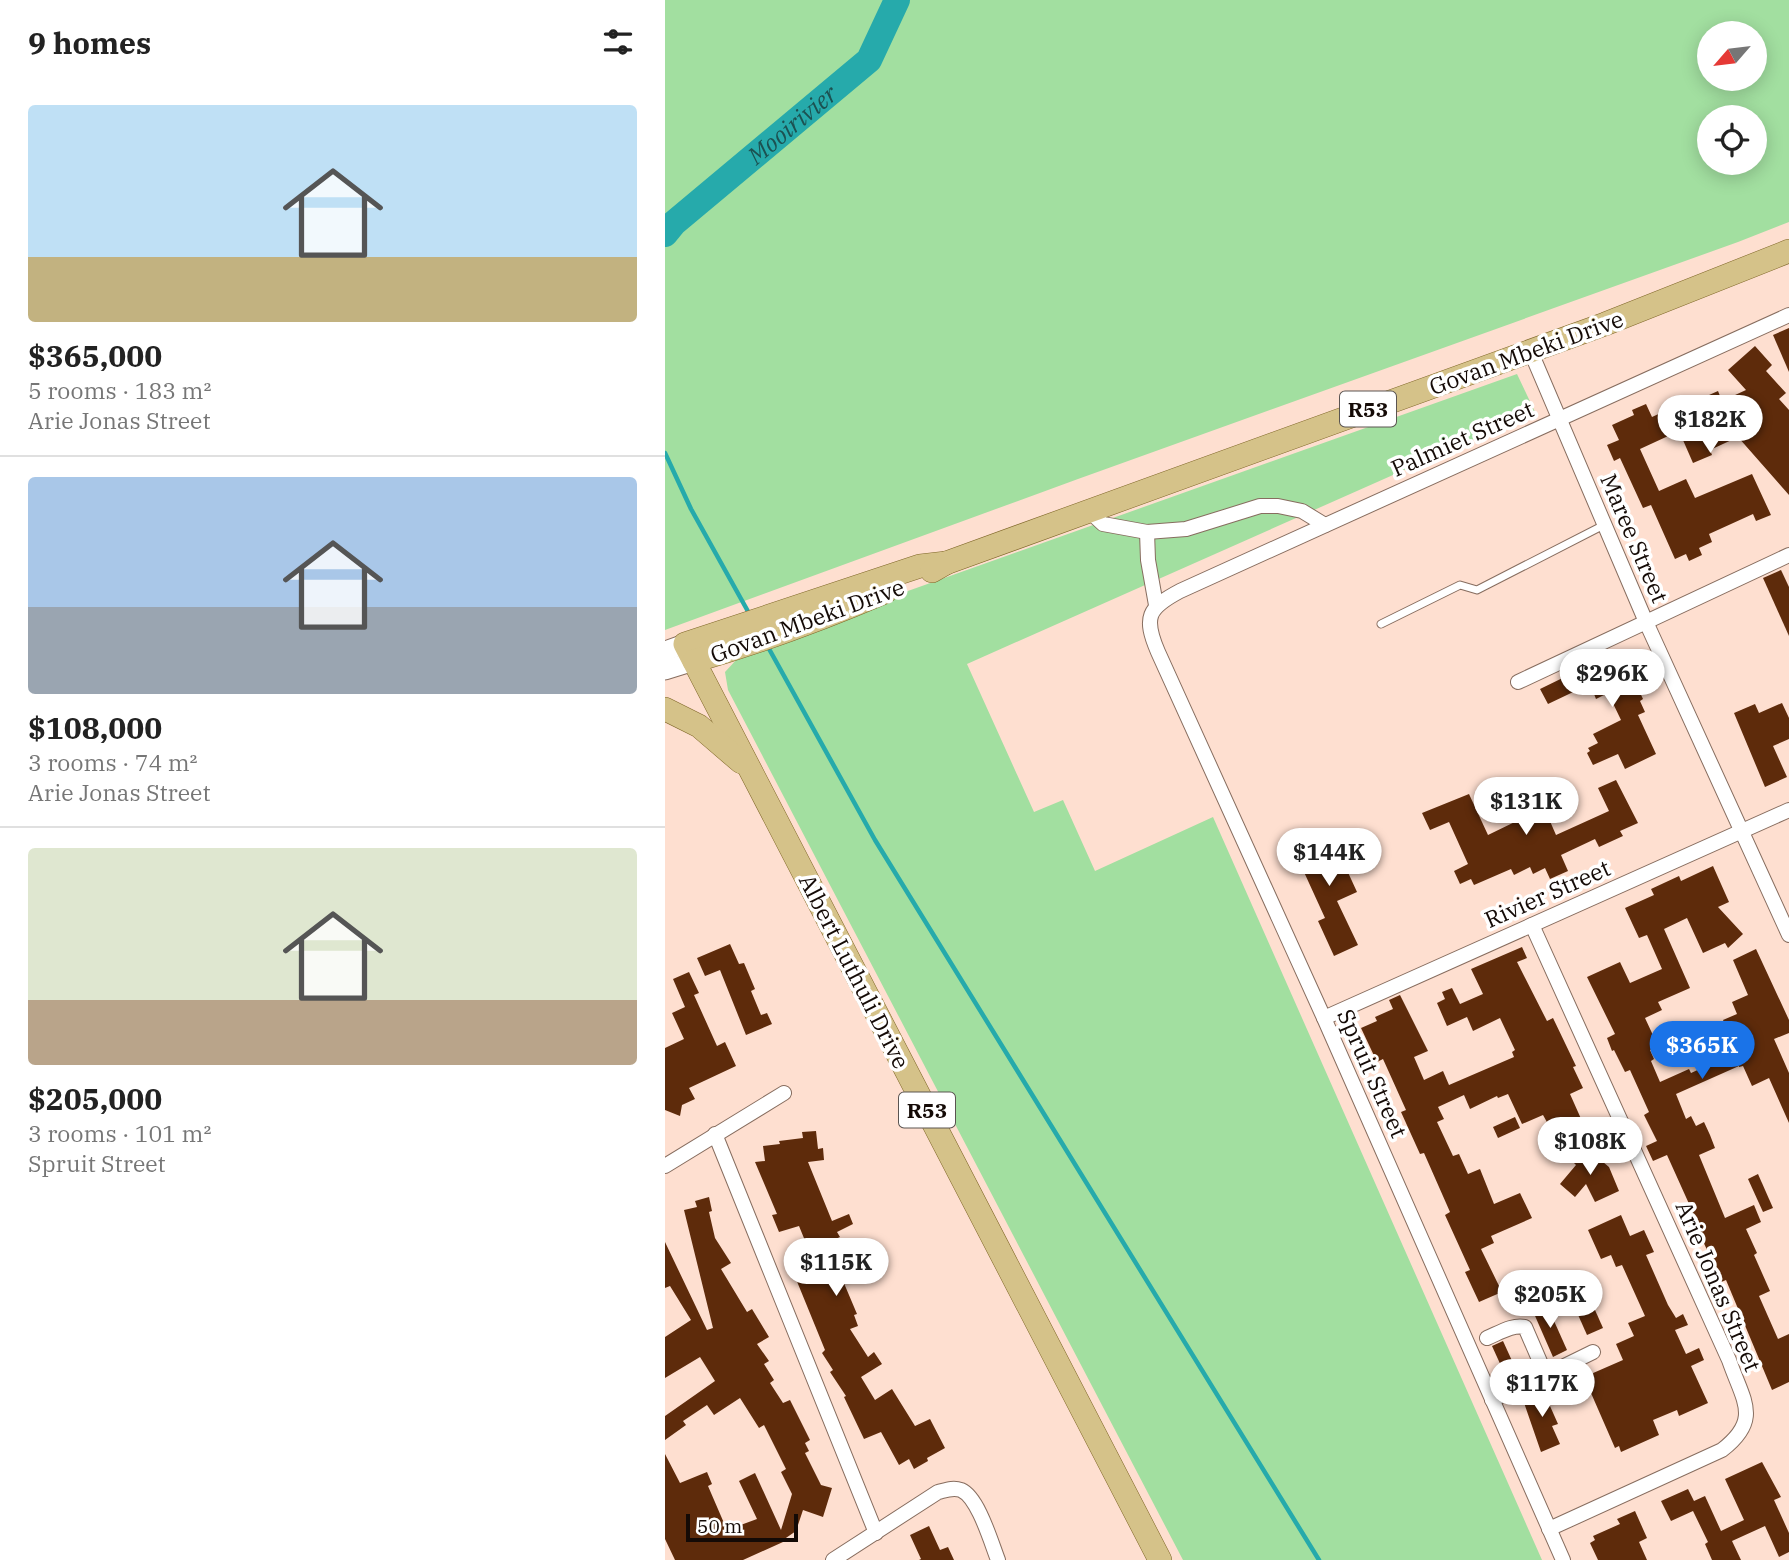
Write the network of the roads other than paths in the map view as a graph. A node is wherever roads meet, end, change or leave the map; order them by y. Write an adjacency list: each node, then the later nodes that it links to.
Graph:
1 (1789, 251): 3 (main road, Govan Mbeki Drive / R53)
2 (1789, 315): 4 (street, Palmiet Street)
3 (1530, 350): 4 (street, Maree Street); 5 (main road, Govan Mbeki Drive / R53)
4 (1559, 419): 6 (street, Palmiet Street); 7 (street, Maree Street)
5 (1089, 511): 8 (street); 13 (main road, Govan Mbeki Drive / R53)
6 (1325, 525): 8 (street); 10 (street, Palmiet Street)
7 (1605, 525): 11 (street, Maree Street); 12 (lane)
8 (1147, 532): 10 (street, Spruit Street)
9 (1789, 555): 11 (street)
10 (1156, 605): 22 (street, Spruit Street)
11 (1646, 621): 15 (street); 19 (street, Maree Street)
12 (1381, 624)
13 (681, 652): 14 (street, Govan Mbeki Drive); 17 (main road, Albert Luthuli Drive / R53)
14 (665, 670)
15 (1518, 682)
16 (665, 709): 17 (main road)
17 (752, 771): 34 (main road, Albert Luthuli Drive / R53)
18 (1789, 810): 19 (street, Rivier Street)
19 (1743, 831): 20 (street, Rivier Street); 21 (street, Maree Street)
20 (1532, 925): 22 (street, Rivier Street); 30 (street, Arie Jonas Street)
21 (1789, 935)
22 (1324, 1018): 29 (street, Spruit Street)
23 (784, 1094): 24 (street)
24 (715, 1134): 25 (street); 31 (street)
25 (665, 1166)
26 (1487, 1338): 28 (street)
27 (1593, 1352): 28 (street)
28 (1540, 1378): 29 (street)
29 (1492, 1400): 30 (street, Spruit Street)
30 (1549, 1529): 35 (street, Spruit Street)
31 (876, 1533): 32 (street); 33 (street)
32 (833, 1560)
33 (998, 1560)
34 (1160, 1560)
35 (1563, 1560)

